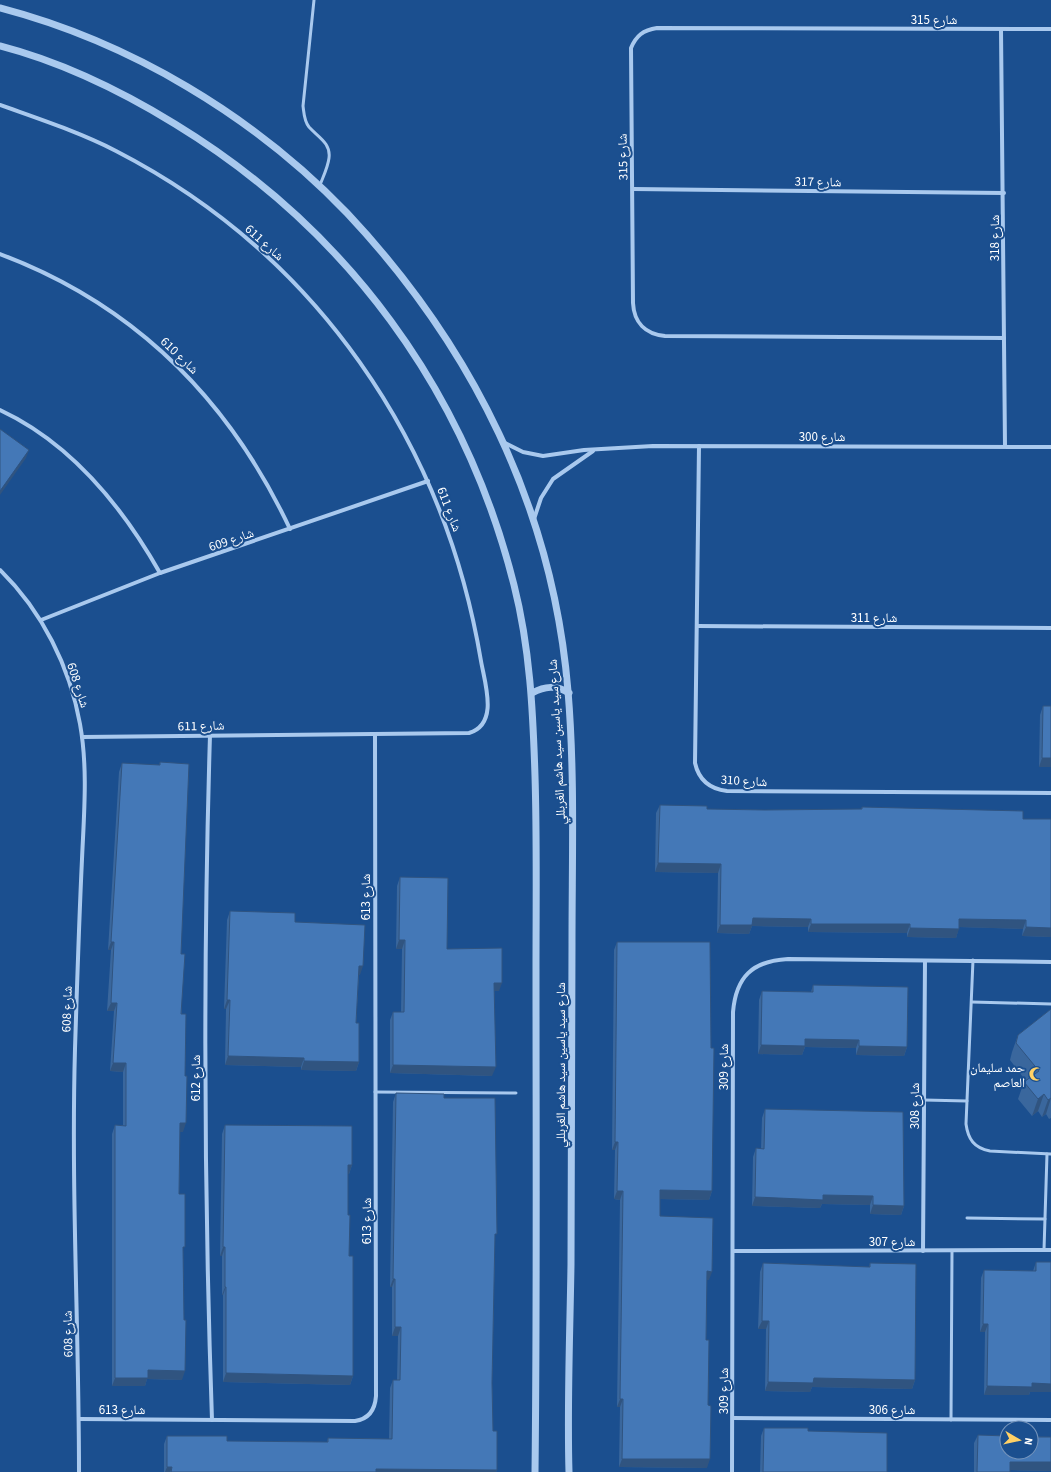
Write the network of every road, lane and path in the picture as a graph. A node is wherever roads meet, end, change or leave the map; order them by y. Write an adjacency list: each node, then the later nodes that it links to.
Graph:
1 (314, 0): 7 (lane)
2 (0, 8): 7 (street, شارع سيد ياسين سيد هاشم الغربللي)
3 (1051, 29): 4 (street, شارع 315)
4 (1001, 30): 8 (street, شارع 315); 9 (street, شارع 318)
5 (0, 46): 26 (street, شارع سيد ياسين سيد هاشم الغربللي)
6 (0, 105): 18 (street, شارع 611)
7 (320, 187): 13 (street, شارع سيد ياسين سيد هاشم الغربللي)
8 (633, 189): 9 (street, شارع 317); 11 (street, شارع 315)
9 (1004, 193): 11 (street, شارع 318)
10 (0, 254): 20 (street, شارع 610)
11 (1004, 338): 15 (street, شارع 318)
12 (0, 410): 22 (street)
13 (505, 443): 17 (street, شارع 300); 19 (street, شارع سيد ياسين سيد هاشم الغربللي)
14 (699, 446): 15 (street, شارع 300); 17 (street, شارع 300); 24 (street, شارع 310)
15 (1005, 446): 16 (street, شارع 300)
16 (1051, 447)
17 (593, 451): 19 (street, شارع 300)
18 (428, 481): 20 (street, شارع 609); 28 (street, شارع 611)
19 (534, 520): 27 (street, شارع سيد ياسين سيد هاشم الغربللي)
20 (290, 529): 22 (street, شارع 609)
21 (0, 570): 23 (street, شارع 608)
22 (160, 573): 23 (street, شارع 609)
23 (41, 620): 30 (street, شارع 608)
24 (697, 626): 25 (street, شارع 311); 31 (street, شارع 310)
25 (1051, 628)
26 (532, 693): 27 (street); 56 (street, شارع سيد ياسين سيد هاشم الغربللي)
27 (569, 693): 57 (street, شارع سيد ياسين سيد هاشم الغربللي)
28 (374, 734): 29 (street, شارع 611); 37 (street, شارع 613)
29 (210, 735): 30 (street, شارع 611); 52 (street, شارع 612)
30 (82, 737): 51 (street, شارع 608)
31 (1051, 793)
32 (973, 960): 33 (street, شارع 309); 34 (street, شارع 309); 35 (lane)
33 (925, 962): 39 (street, شارع 308); 47 (street, شارع 309)
34 (1051, 962)
35 (972, 1002): 36 (lane); 40 (lane)
36 (1051, 1004)
37 (375, 1092): 38 (lane); 52 (street, شارع 613)
38 (516, 1093)
39 (924, 1100): 40 (lane); 48 (street, شارع 308)
40 (967, 1101): 41 (lane)
41 (1047, 1154): 42 (lane); 44 (lane)
42 (1051, 1154)
43 (967, 1218): 44 (lane)
44 (1045, 1219): 45 (lane)
45 (1044, 1250): 46 (street, شارع 307); 49 (street, شارع 307)
46 (1051, 1250)
47 (734, 1251): 48 (street, شارع 307); 50 (street, شارع 309)
48 (923, 1251): 49 (street, شارع 307)
49 (952, 1251): 53 (lane)
50 (733, 1418): 53 (street, شارع 306); 58 (street, شارع 309)
51 (79, 1419): 52 (street, شارع 613); 55 (street, شارع 608)
52 (212, 1420)
53 (951, 1420): 54 (street, شارع 306)
54 (1051, 1420)
55 (79, 1472)
56 (535, 1472)
57 (569, 1472)
58 (732, 1472)

